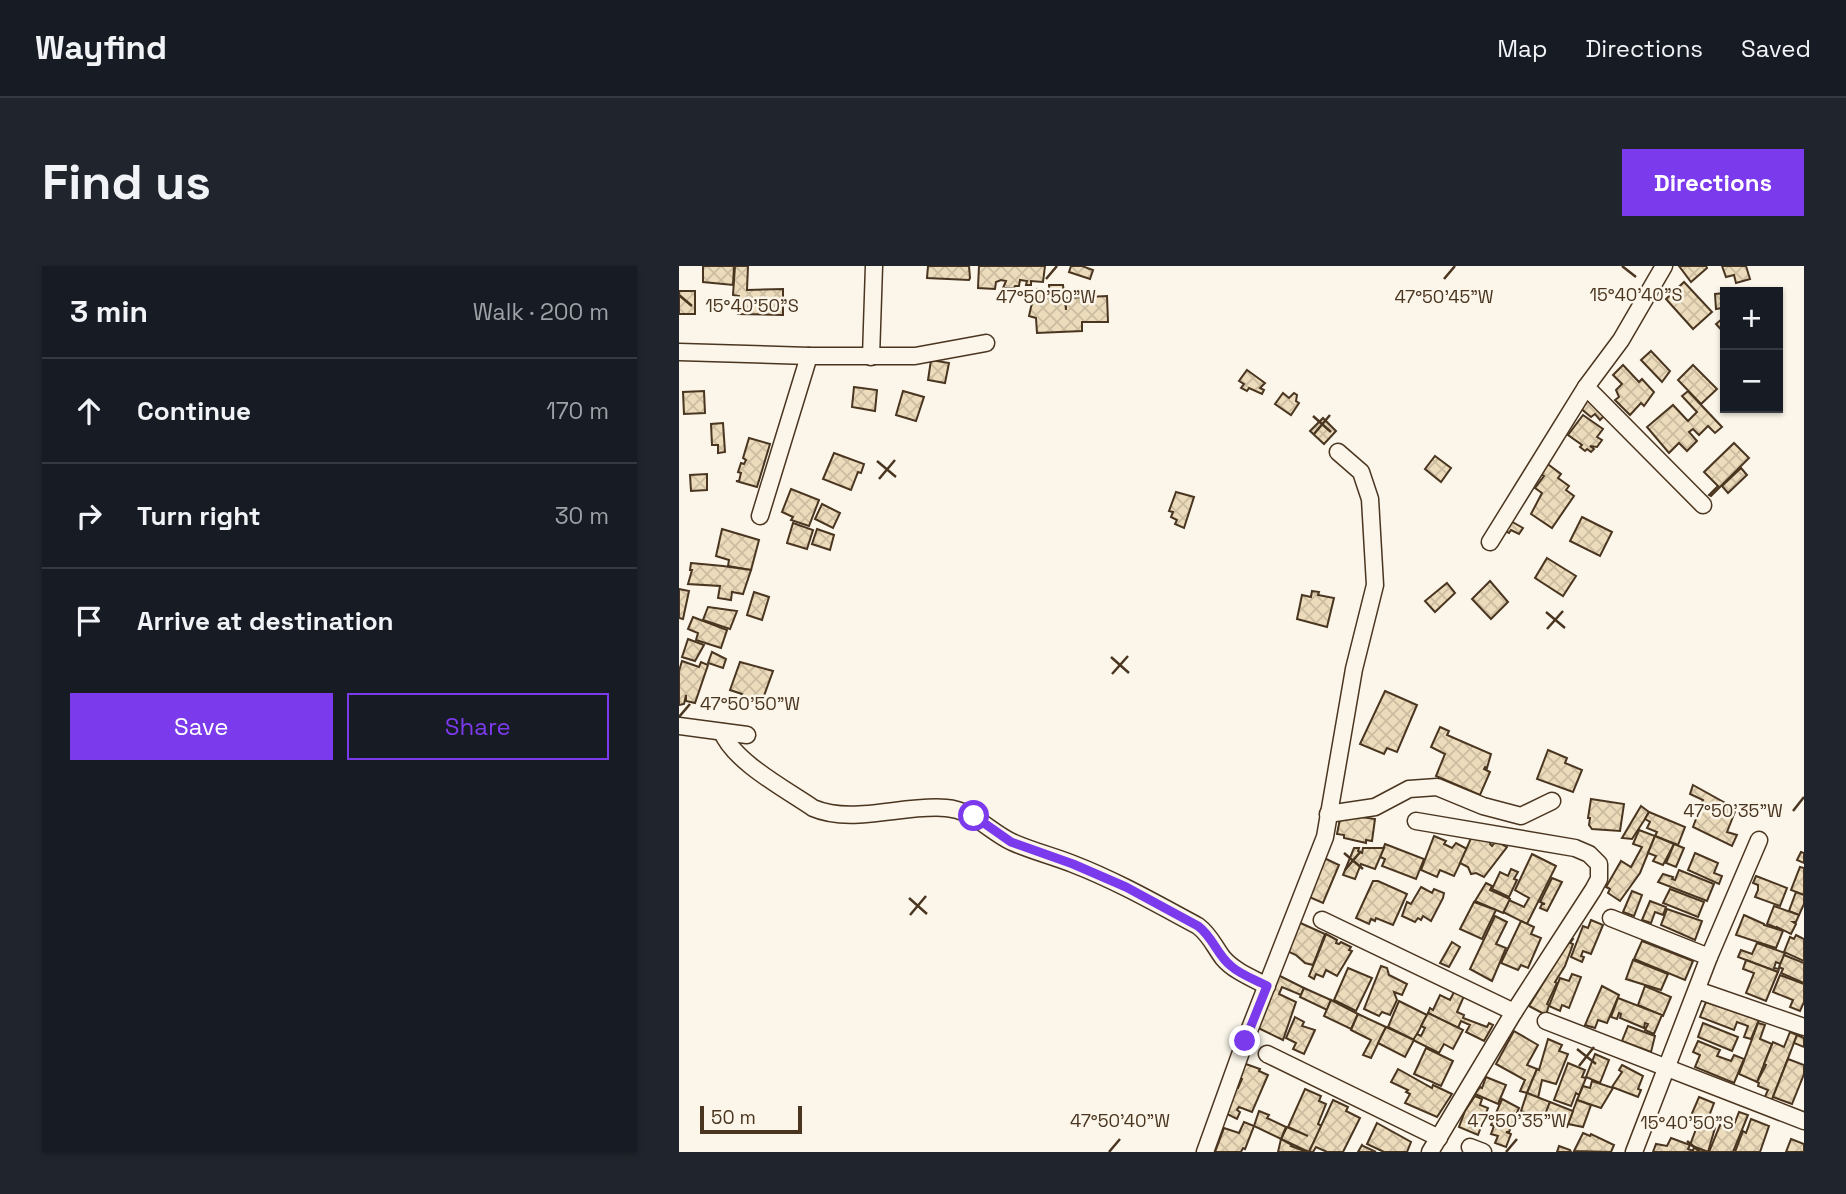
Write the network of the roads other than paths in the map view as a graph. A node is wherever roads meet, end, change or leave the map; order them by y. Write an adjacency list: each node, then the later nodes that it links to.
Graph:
1 (874, 266): 6 (street)
2 (1664, 266): 7 (street)
3 (986, 344): 6 (street)
4 (679, 352): 5 (street)
5 (809, 356): 6 (street); 10 (street)
6 (871, 357)
7 (1586, 387): 9 (street); 11 (street)
8 (1338, 453): 16 (street)
9 (1703, 505)
10 (760, 516)
11 (1490, 542)
12 (679, 726): 13 (street)
13 (722, 732): 14 (street); 22 (street)
14 (747, 736)
15 (1552, 801): 16 (street)
16 (1328, 814): 22 (street)
17 (1416, 821): 24 (street)
18 (1759, 840): 21 (street)
19 (1611, 918): 21 (street)
20 (1322, 920): 24 (street)
21 (1709, 957): 23 (street)
22 (1267, 986): 31 (street)
23 (1697, 990): 26 (street); 28 (street)
24 (1514, 1012): 30 (street)
25 (1546, 1021): 28 (street)
26 (1804, 1027)
27 (1267, 1054): 30 (street)
28 (1668, 1067): 29 (street); 32 (street)
29 (1804, 1121)
30 (1434, 1145)
31 (1205, 1152)
32 (1635, 1152)

